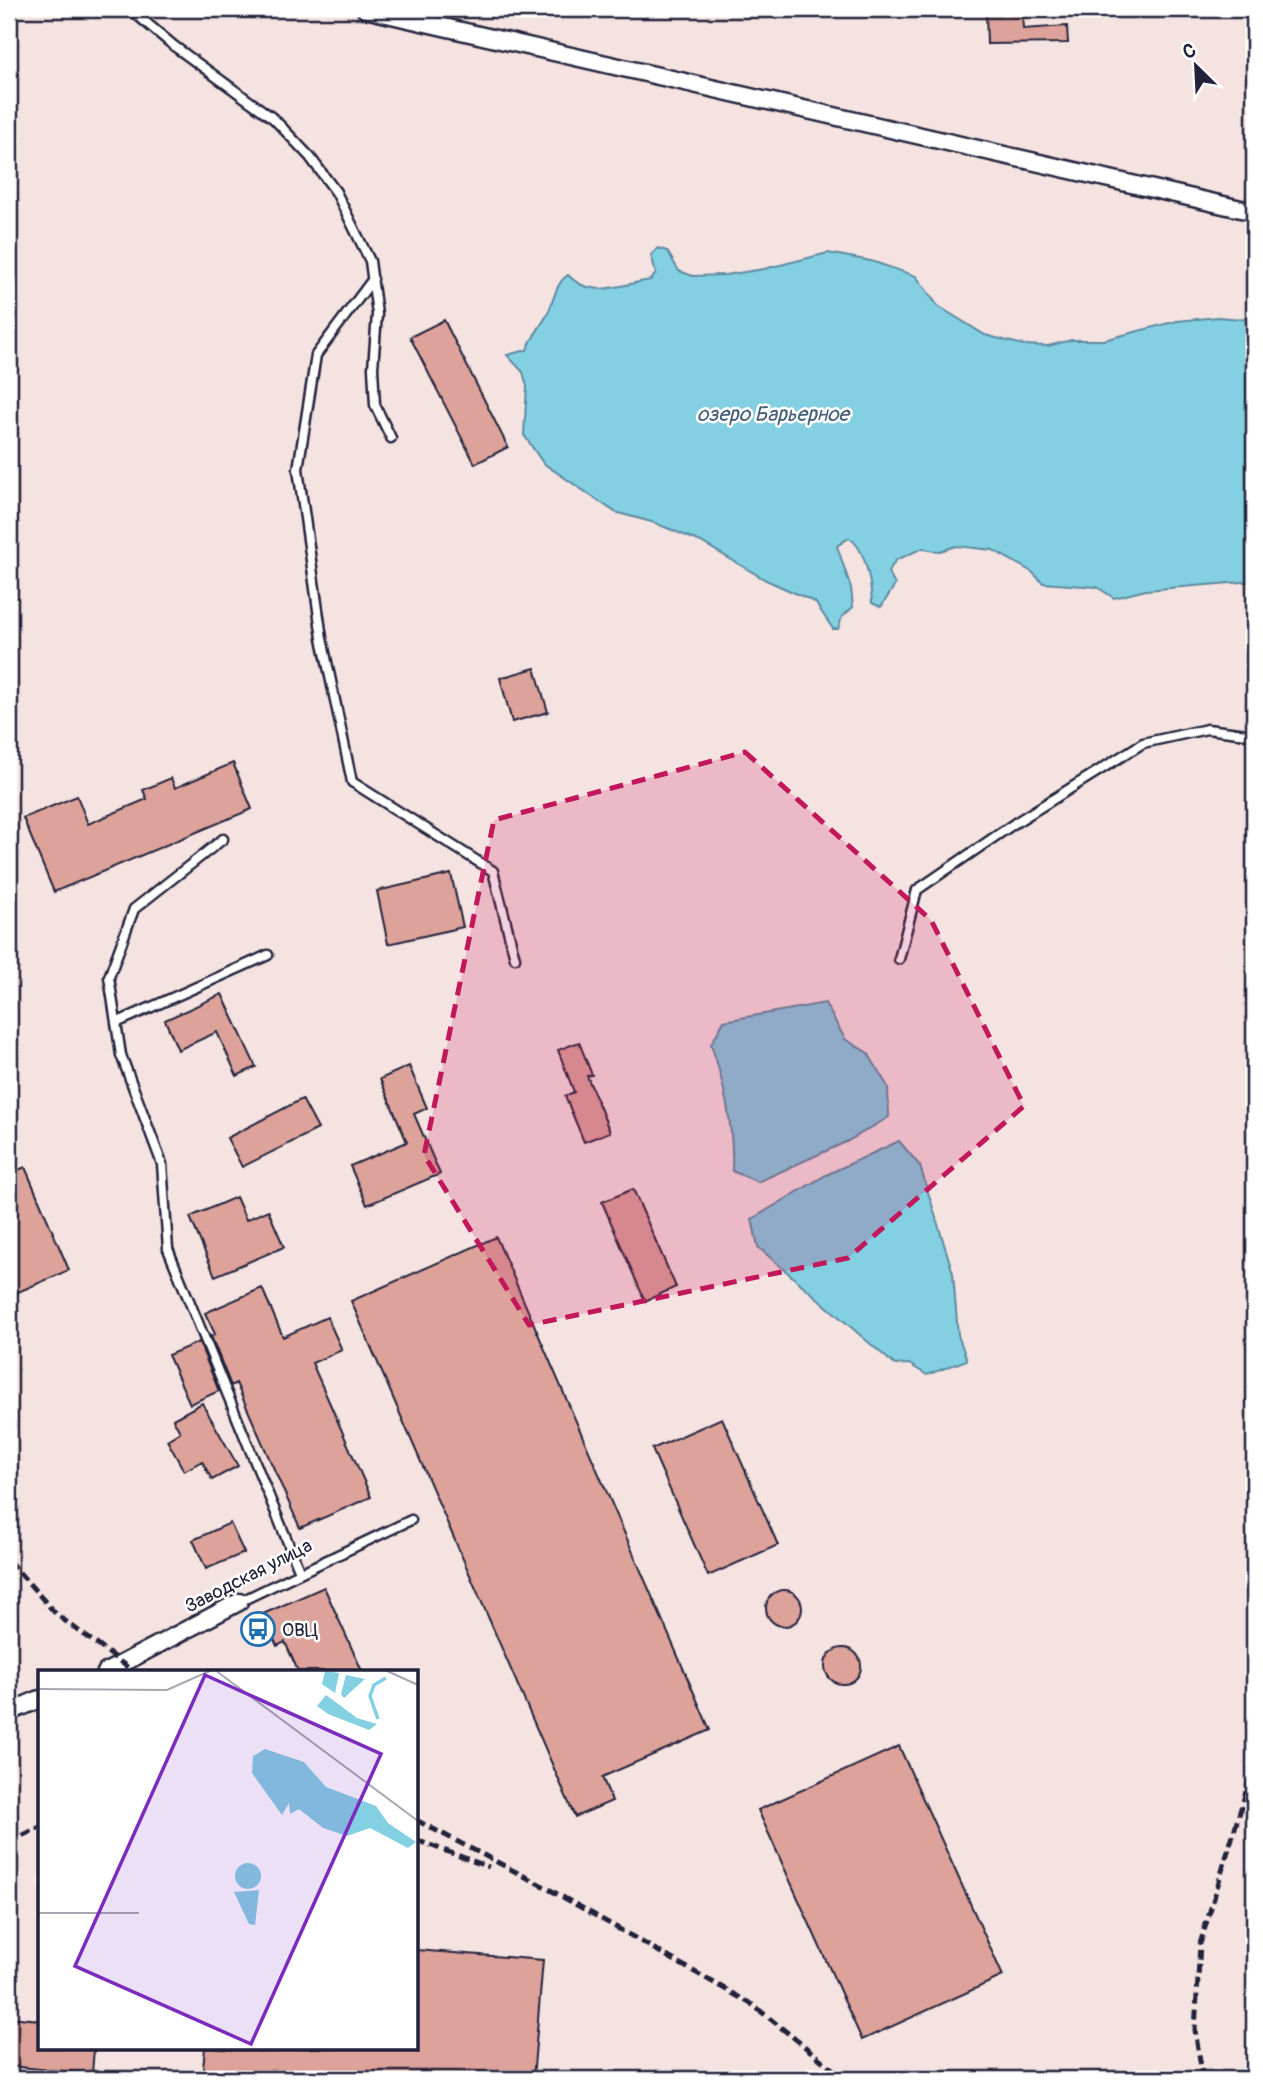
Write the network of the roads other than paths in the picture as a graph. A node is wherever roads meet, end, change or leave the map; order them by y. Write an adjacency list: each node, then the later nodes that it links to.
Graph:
1 (130, 9): 4 (lane)
2 (365, 9): 3 (street)
3 (1254, 212)
4 (373, 279): 5 (lane); 9 (lane)
5 (391, 438)
6 (1254, 735): 10 (lane)
7 (223, 839): 11 (lane)
8 (268, 955): 11 (lane)
9 (515, 958)
10 (899, 959)
11 (116, 1023): 13 (lane)
12 (411, 1520): 13 (lane, Заводская улица)
13 (300, 1572): 14 (lane, Заводская улица)
14 (239, 1602): 15 (street, Заводская улица)
15 (108, 1670)
16 (38, 1700): 17 (street)
17 (9, 1712)

